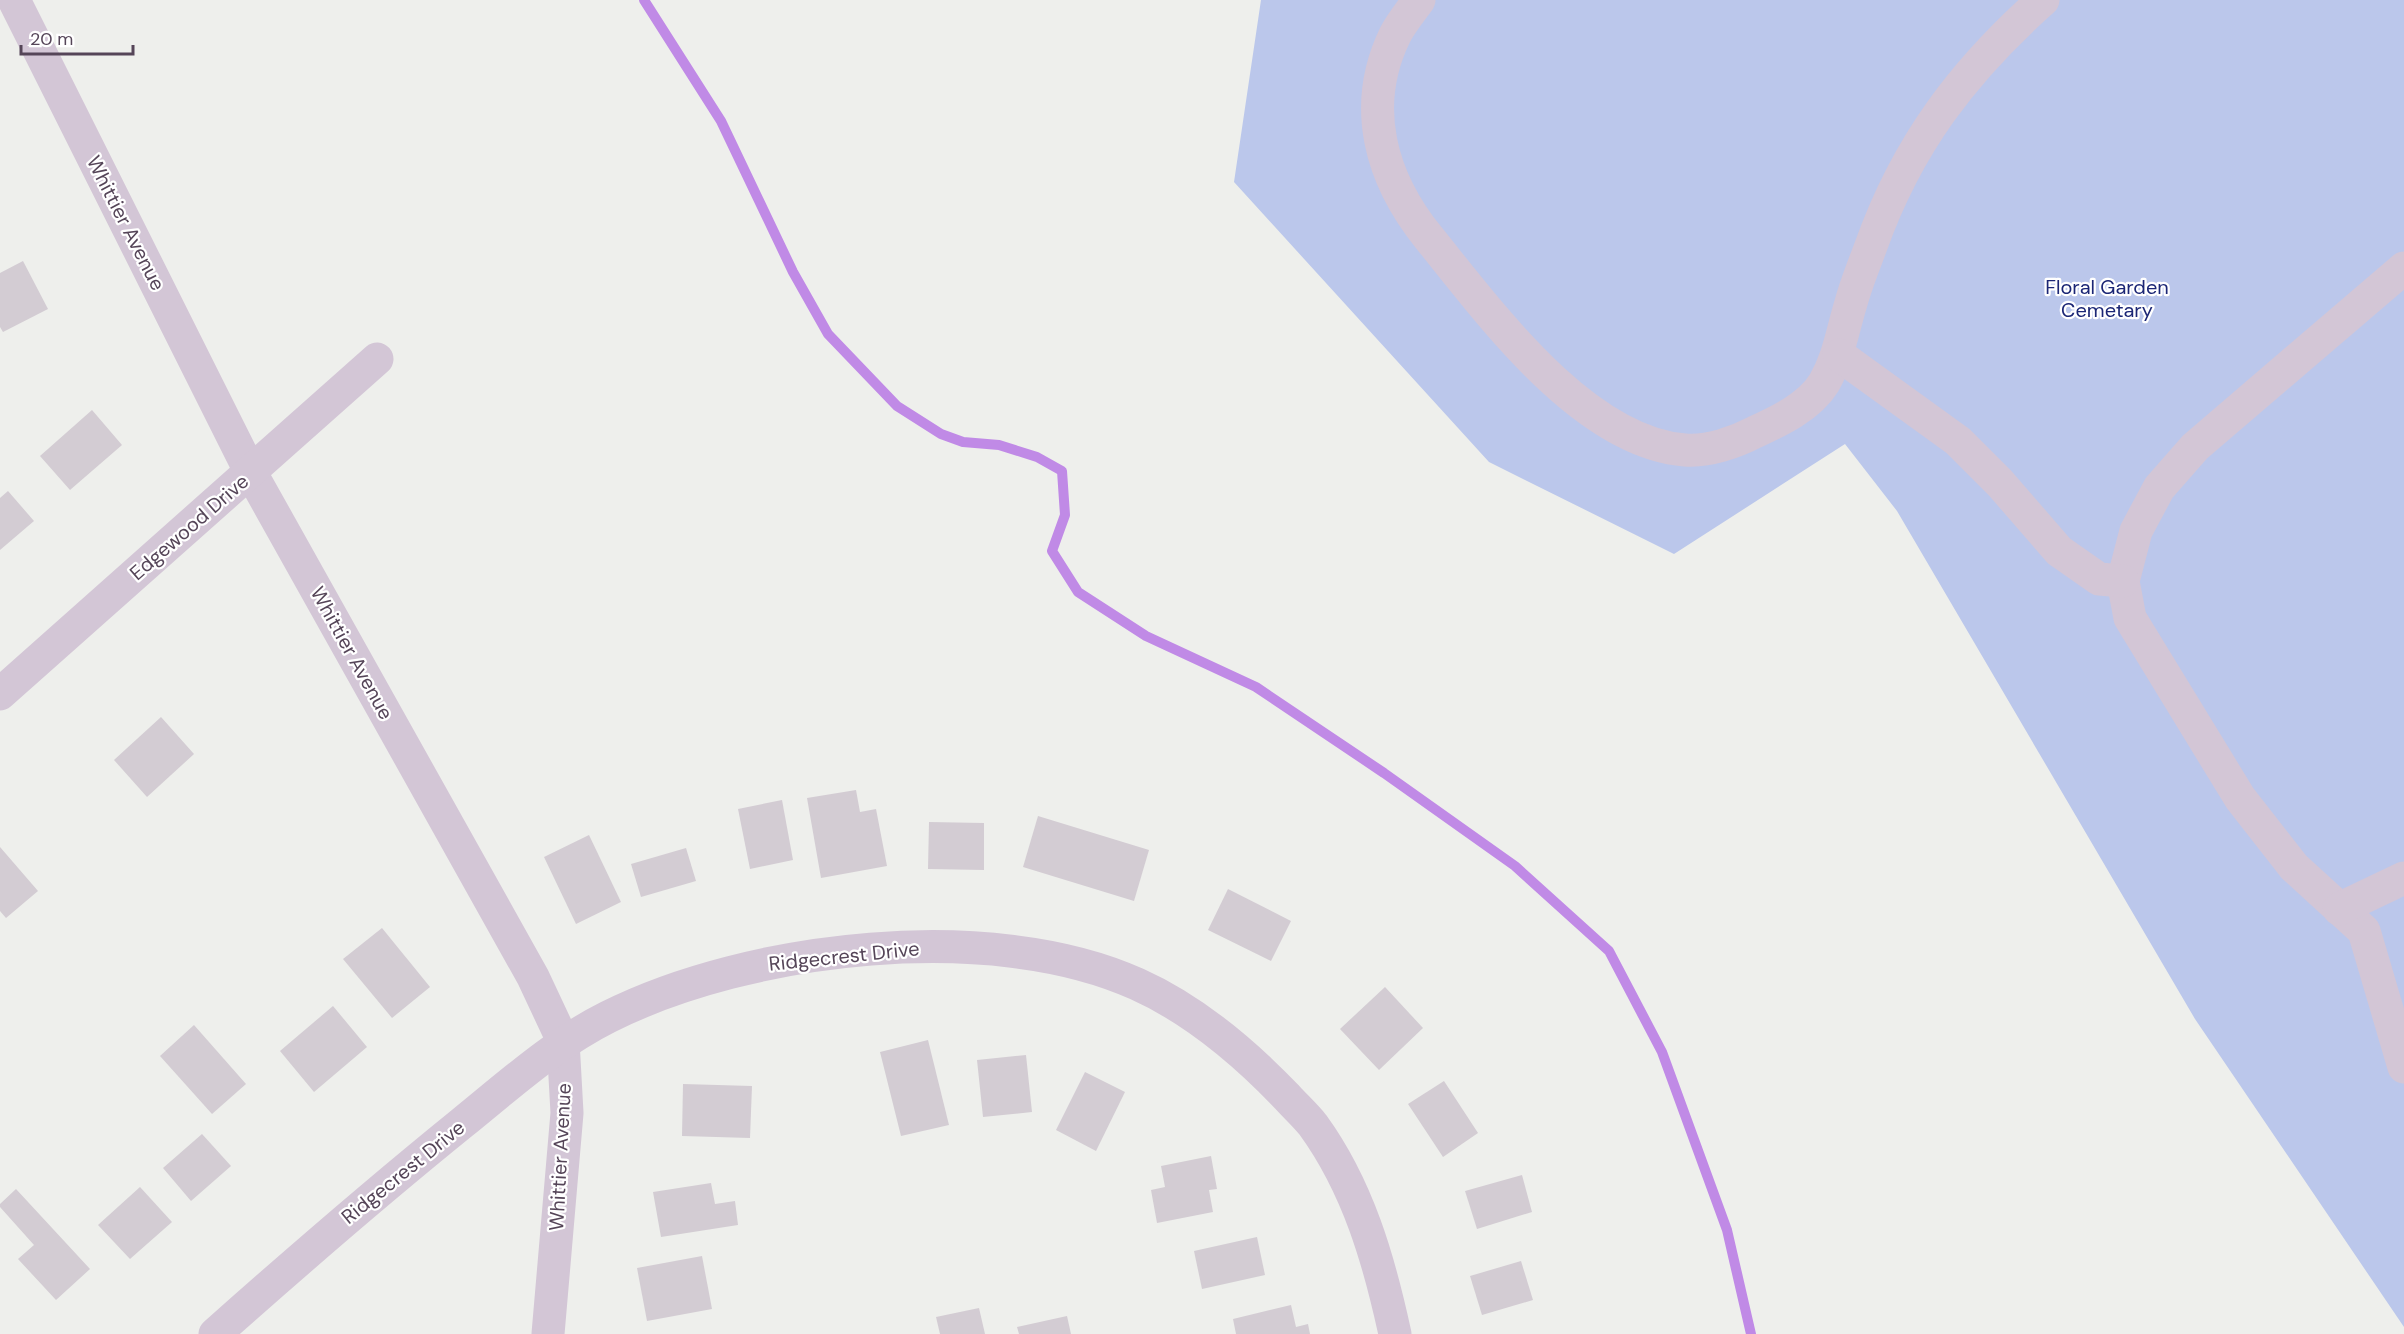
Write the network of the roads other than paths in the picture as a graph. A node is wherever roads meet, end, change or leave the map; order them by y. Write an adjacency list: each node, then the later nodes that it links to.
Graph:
1 (14, 0): 7 (street, Whittier Avenue)
2 (1419, 0): 5 (street)
3 (2027, 5): 5 (street)
4 (2404, 268): 8 (street)
5 (1839, 355): 8 (street)
6 (376, 359): 7 (street, Edgewood Drive)
7 (251, 473): 9 (street, Edgewood Drive); 12 (street, Whittier Avenue)
8 (2123, 581): 11 (street)
9 (0, 694)
10 (2399, 886): 11 (street)
11 (2339, 909): 13 (street)
12 (563, 1041): 14 (street, Ridgecrest Drive); 15 (street, Whittier Avenue); 16 (street, Ridgecrest Drive)
13 (2404, 1067)
14 (215, 1334)
15 (548, 1334)
16 (1395, 1334)

